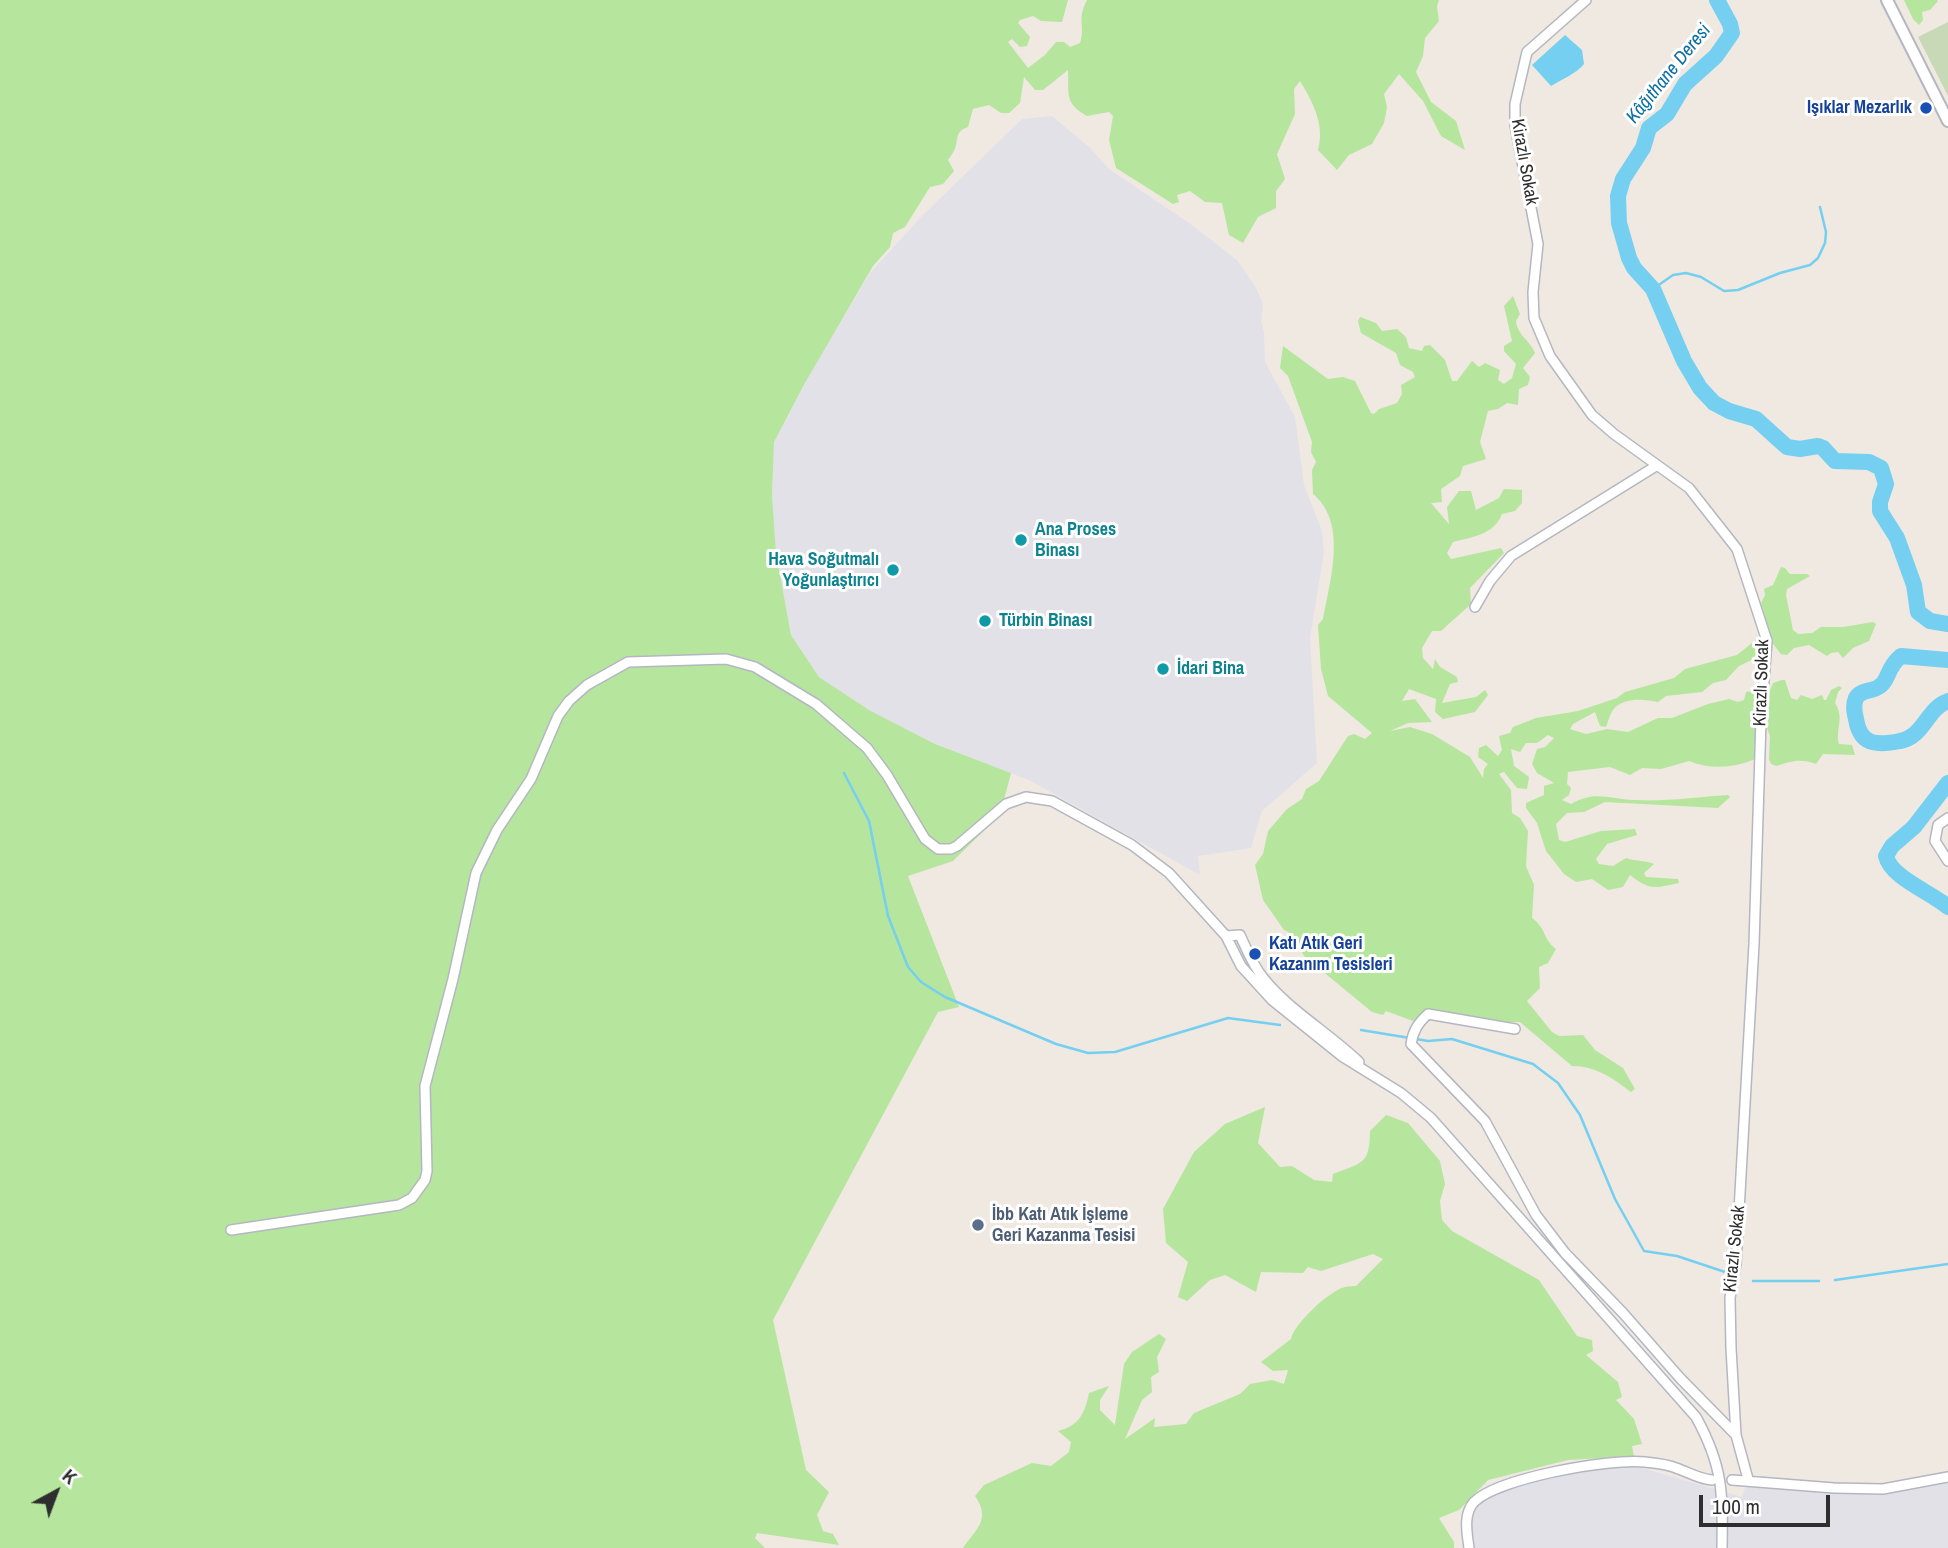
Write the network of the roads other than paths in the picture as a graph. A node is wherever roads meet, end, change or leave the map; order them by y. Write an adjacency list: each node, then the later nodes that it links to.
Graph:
1 (1586, 0): 4 (street, Kirazlı Sokak)
2 (1887, 0): 3 (street)
3 (1948, 121)
4 (1657, 466): 5 (street); 10 (street, Kirazlı Sokak)
5 (1475, 607)
6 (1948, 818): 7 (street)
7 (1948, 861)
8 (1515, 1029): 10 (street)
9 (231, 1230): 16 (street)
10 (1736, 1435): 12 (street, Kirazlı Sokak)
11 (1948, 1477): 12 (street)
12 (1748, 1479): 14 (street)
13 (1712, 1480): 15 (street)
14 (1732, 1480)
15 (1469, 1548)
16 (1722, 1548)

